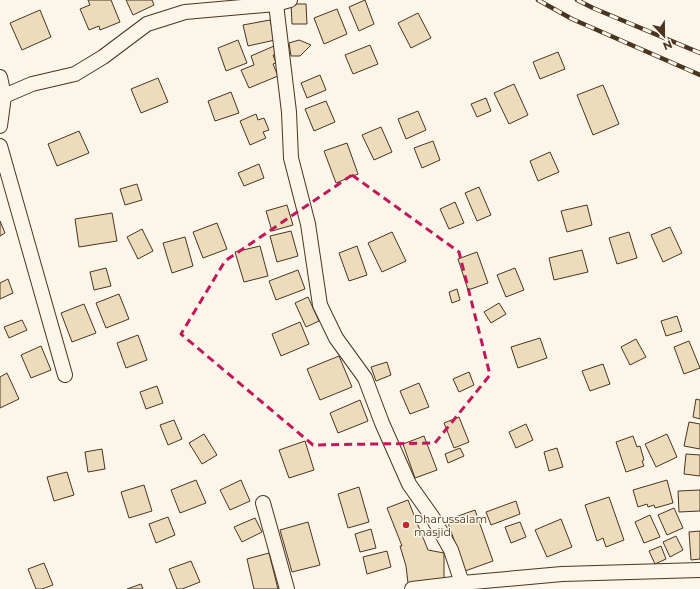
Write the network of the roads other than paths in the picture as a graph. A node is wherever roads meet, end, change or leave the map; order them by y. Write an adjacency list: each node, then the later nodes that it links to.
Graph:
1 (290, 0): 2 (street)
2 (276, 4): 4 (street); 10 (street)
3 (0, 77): 4 (street)
4 (4, 96): 5 (street)
5 (0, 126)
6 (0, 146): 7 (street)
7 (65, 375)
8 (263, 503): 11 (street)
9 (700, 570): 10 (street)
10 (462, 583): 12 (street)
11 (287, 589)
12 (412, 589)

